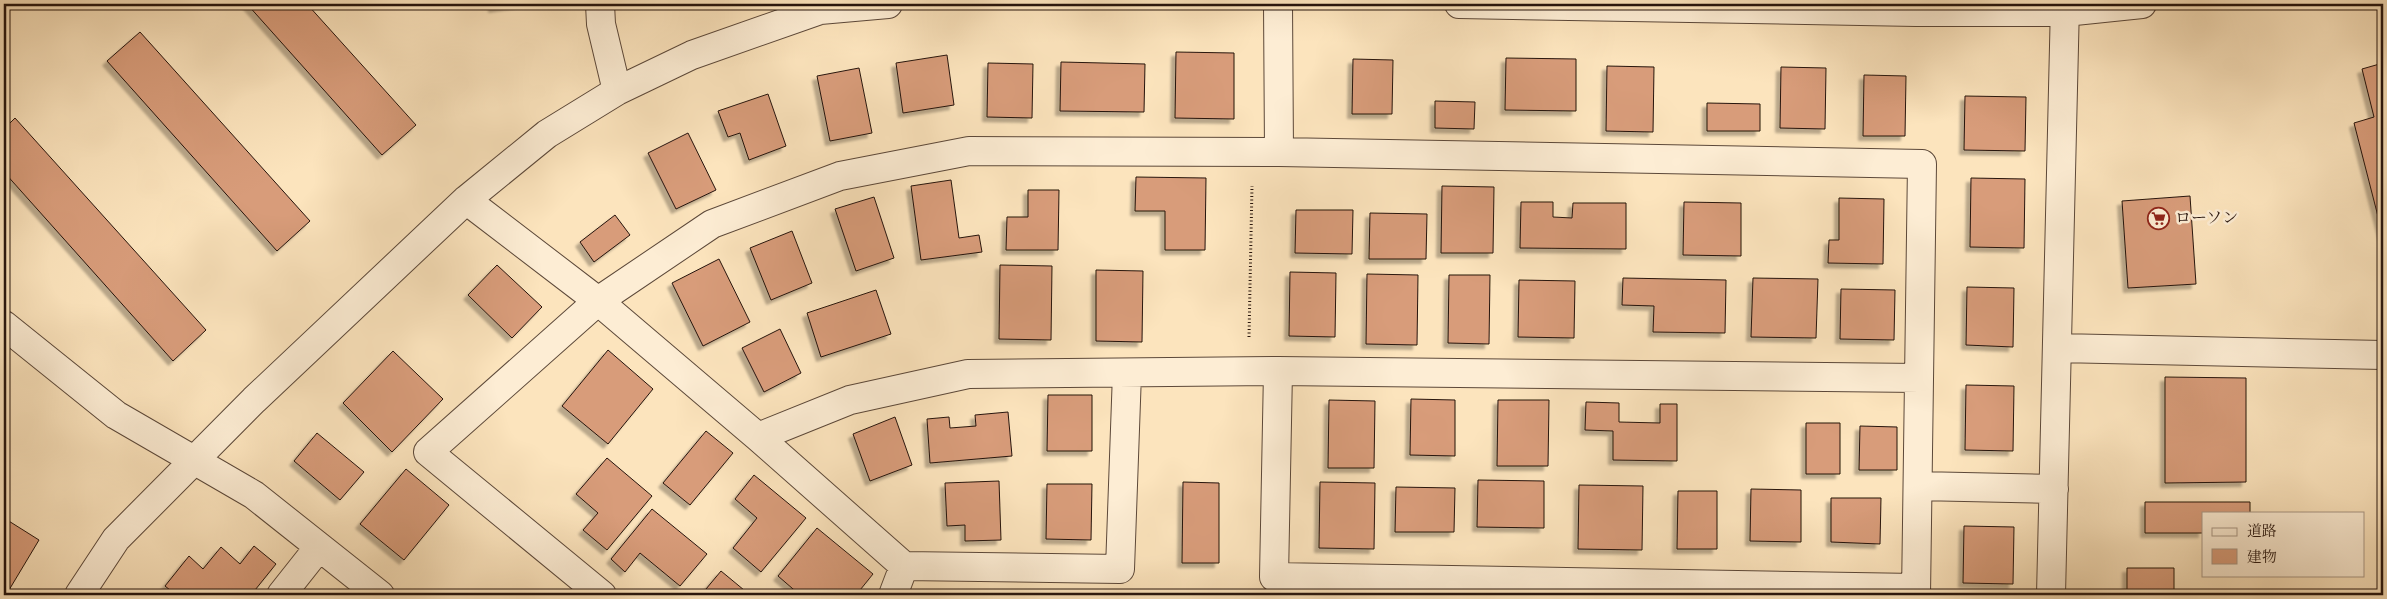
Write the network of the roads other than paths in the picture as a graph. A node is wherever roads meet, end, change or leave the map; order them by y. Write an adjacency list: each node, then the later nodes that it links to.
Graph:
1 (600, 4): 7 (street)
2 (888, 4): 7 (street)
3 (1278, 4): 8 (street)
4 (1459, 4): 6 (street)
5 (2142, 4): 6 (street)
6 (2065, 8): 12 (street)
7 (618, 91): 9 (street)
8 (1279, 152): 10 (street); 16 (street)
9 (466, 200): 10 (street); 18 (street)
10 (598, 302): 17 (street); 27 (street)
11 (4, 325): 18 (street)
12 (2058, 348): 13 (street); 20 (street)
13 (2383, 355)
14 (1278, 371): 15 (street); 16 (street); 23 (street)
15 (1127, 373): 17 (street); 22 (street)
16 (1919, 378): 19 (street)
17 (758, 437): 22 (street)
18 (194, 461): 21 (street); 24 (street)
19 (1918, 486): 20 (street); 23 (street)
20 (2054, 489): 29 (street)
21 (319, 547): 25 (street); 26 (street)
22 (904, 566): 28 (street)
23 (1916, 592)
24 (79, 595)
25 (281, 595)
26 (380, 595)
27 (602, 595)
28 (893, 595)
29 (2052, 595)

